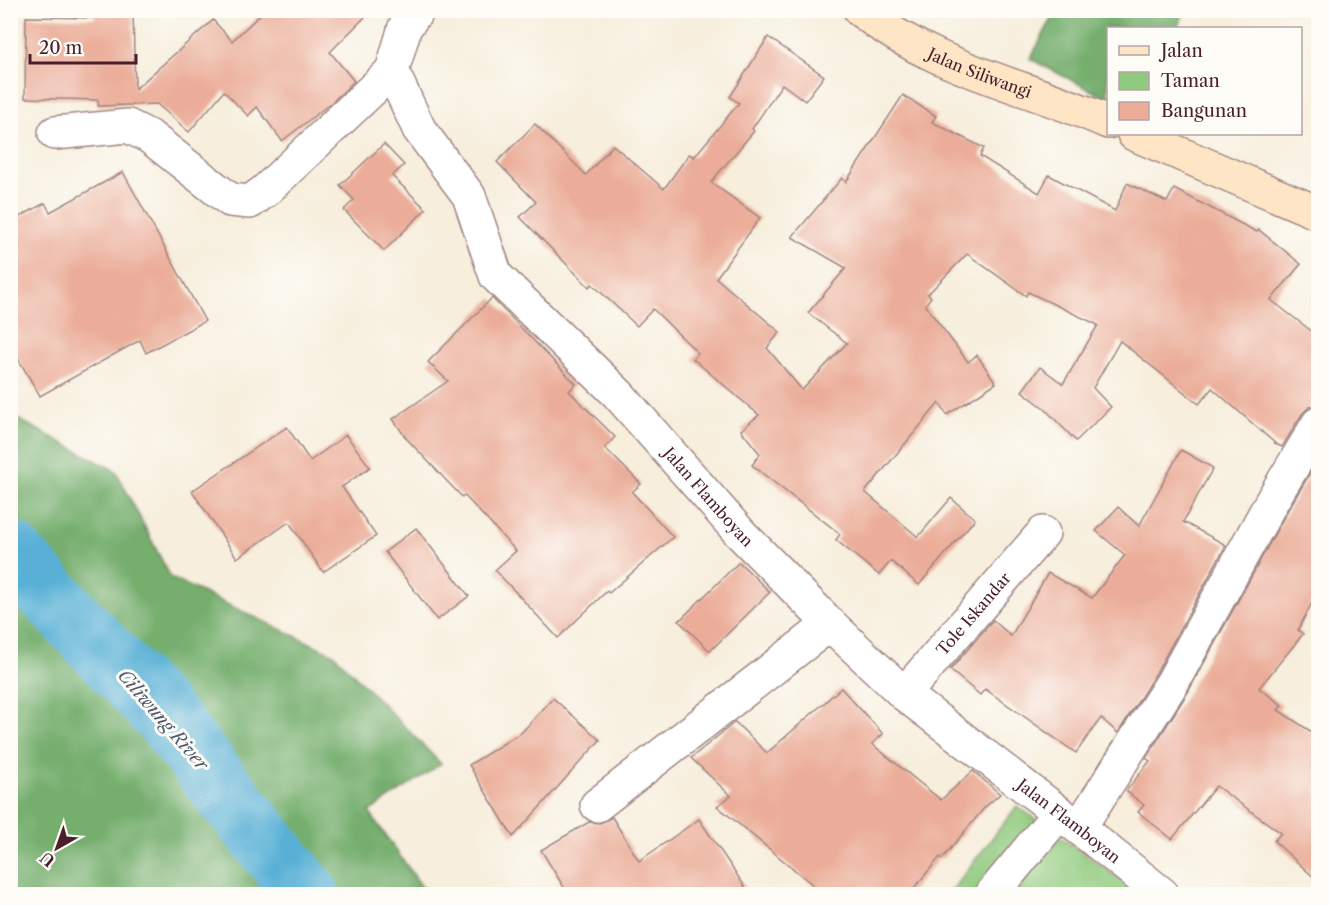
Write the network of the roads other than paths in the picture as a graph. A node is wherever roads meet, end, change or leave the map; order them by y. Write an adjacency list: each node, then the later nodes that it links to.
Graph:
1 (418, 10): 3 (street)
2 (878, 17): 4 (main road, Jalan Siliwangi)
3 (392, 71): 5 (street); 10 (street, Jalan Flamboyan)
4 (1107, 122)
5 (55, 133)
6 (1136, 135): 7 (main road)
7 (1318, 213)
8 (1318, 424): 13 (street)
9 (1043, 533): 11 (street, Tole Iskandar)
10 (830, 624): 11 (street, Jalan Flamboyan); 12 (street)
11 (904, 694): 13 (street, Jalan Flamboyan)
12 (597, 805)
13 (1069, 820): 14 (street); 15 (street, Jalan Flamboyan)
14 (992, 894)
15 (1162, 894)

